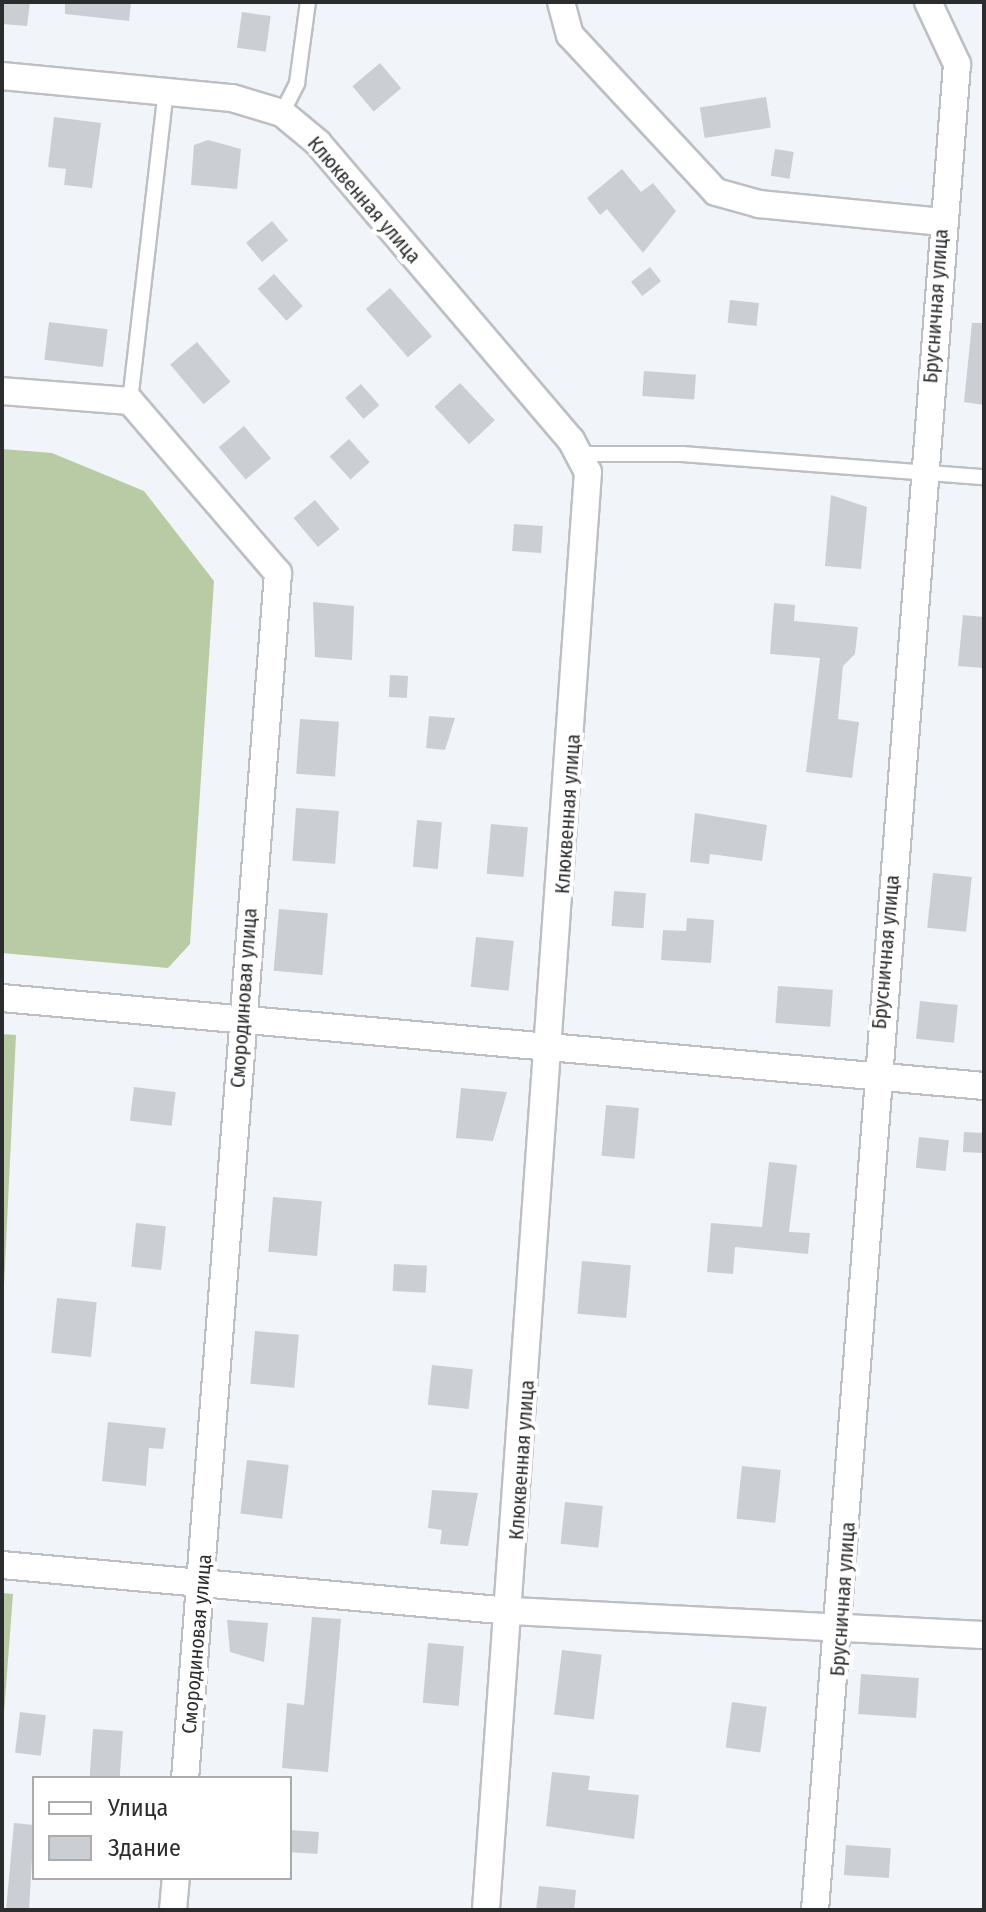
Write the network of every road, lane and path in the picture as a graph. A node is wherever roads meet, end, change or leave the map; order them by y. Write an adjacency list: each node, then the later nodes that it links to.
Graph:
1 (308, 2): 6 (lane)
2 (561, 2): 7 (street)
3 (928, 2): 7 (street, Брусничная улица)
4 (2, 76): 5 (street, Клюквенная улица)
5 (166, 91): 6 (street, Клюквенная улица); 9 (lane)
6 (282, 113): 10 (street, Клюквенная улица)
7 (942, 222): 11 (street, Брусничная улица)
8 (2, 391): 9 (street)
9 (130, 401): 14 (street, Смородиновая улица)
10 (580, 454): 11 (lane); 15 (street, Клюквенная улица)
11 (924, 475): 12 (lane); 16 (street, Брусничная улица)
12 (984, 477)
13 (2, 998): 14 (street)
14 (242, 1020): 15 (street); 19 (street, Смородиновая улица)
15 (551, 1050): 16 (street); 20 (street, Клюквенная улица)
16 (876, 1075): 17 (street); 21 (street, Брусничная улица)
17 (984, 1086)
18 (2, 1565): 19 (street)
19 (202, 1585): 20 (street); 23 (street, Смородиновая улица)
20 (510, 1611): 21 (street); 26 (street, Клюквенная улица)
21 (842, 1624): 22 (street); 27 (street, Брусничная улица)
22 (984, 1635)
23 (185, 1776)
24 (176, 1880): 25 (street)
25 (173, 1910)
26 (486, 1910)
27 (815, 1910)

